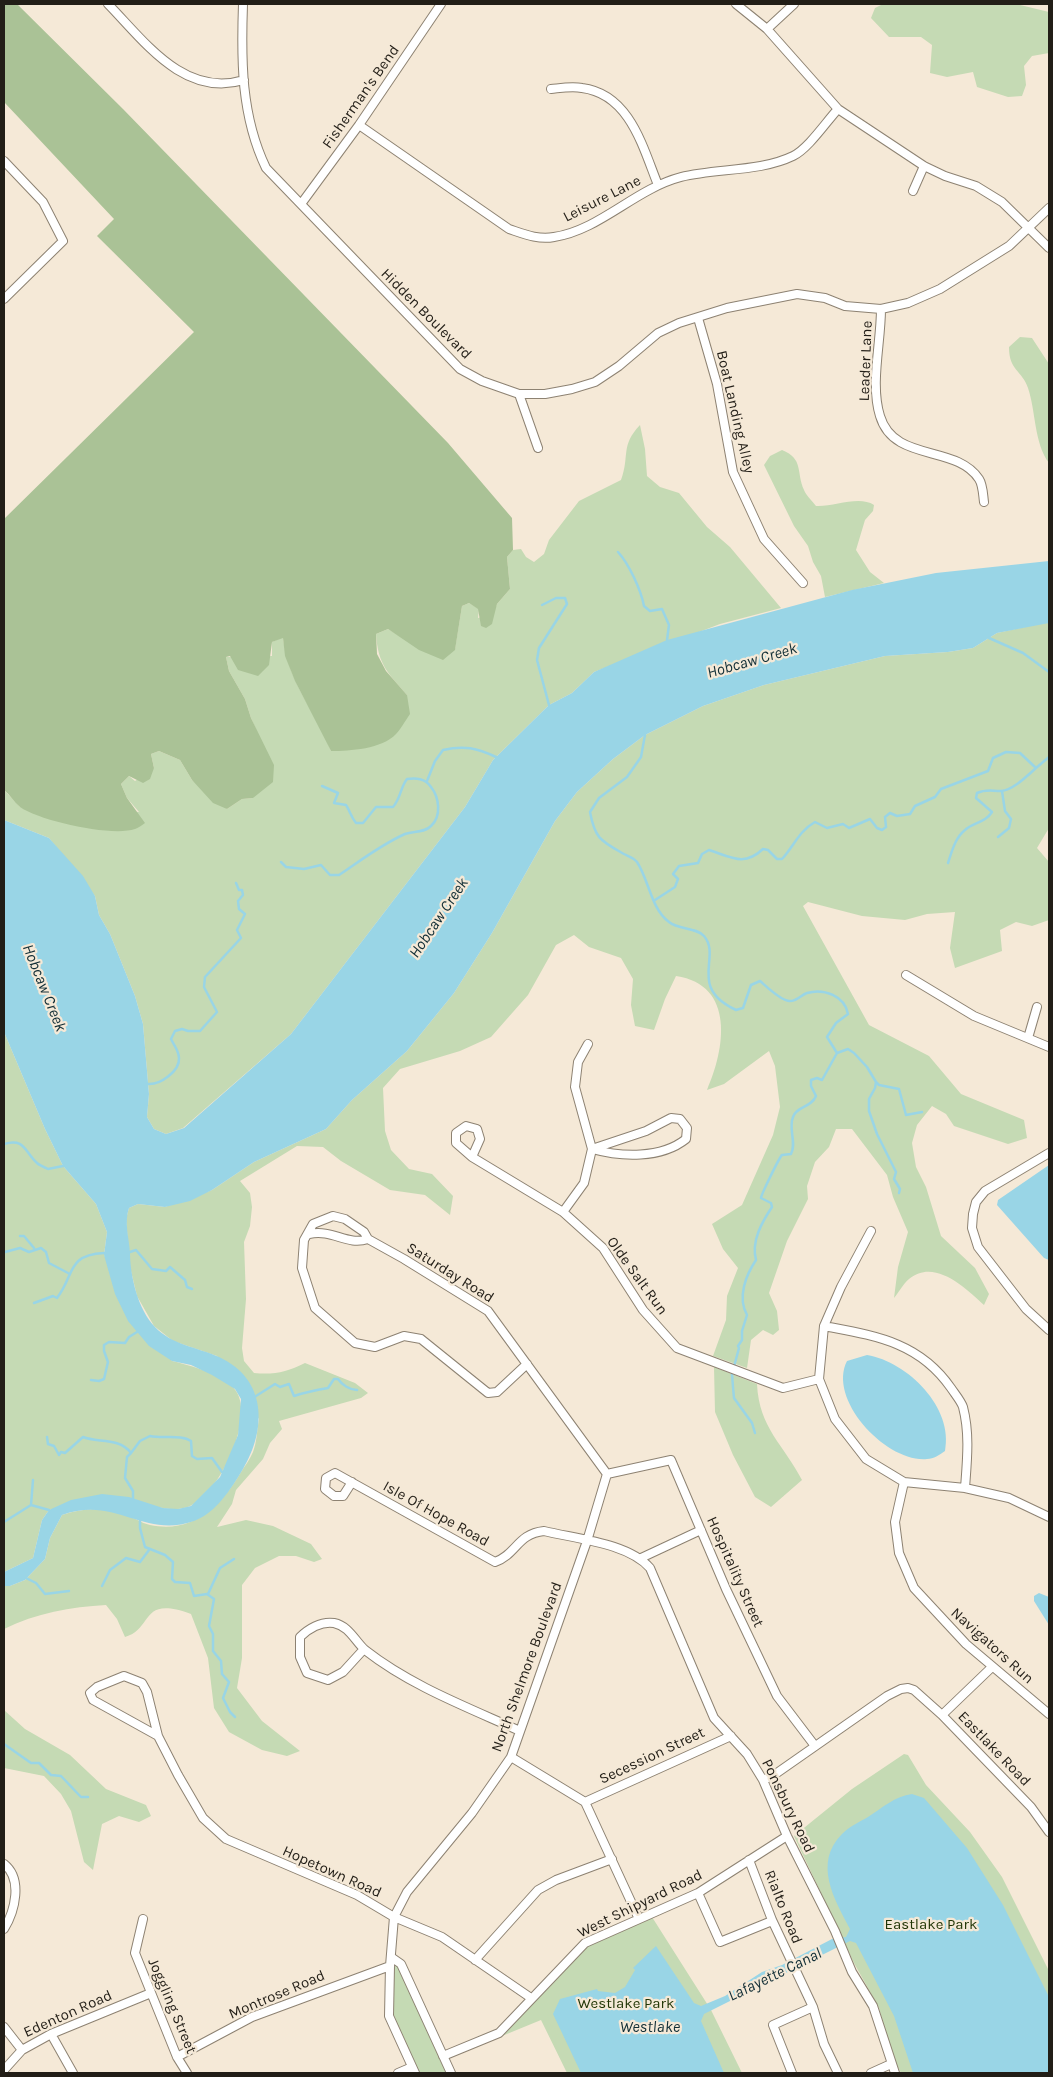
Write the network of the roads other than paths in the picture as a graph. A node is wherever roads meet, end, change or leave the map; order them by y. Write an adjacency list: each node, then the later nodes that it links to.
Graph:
1 (108, 4): 7 (street)
2 (243, 4): 7 (street, Hidden Boulevard)
3 (441, 4): 10 (street, Fisherman's Bend)
4 (736, 4): 6 (street)
5 (794, 4): 6 (street)
6 (767, 29): 9 (street)
7 (244, 80): 15 (street, Hidden Boulevard)
8 (551, 89): 13 (street)
9 (838, 109): 12 (street); 13 (street, Leisure Lane)
10 (359, 125): 13 (street, Leisure Lane); 15 (street, Fisherman's Bend)
11 (4, 161): 19 (street)
12 (924, 166): 14 (street); 17 (street)
13 (658, 185)
14 (913, 190)
15 (301, 204): 22 (street, Hidden Boulevard)
16 (1049, 208): 17 (street, Hidden Boulevard)
17 (1029, 228): 18 (street); 20 (street, Hidden Boulevard)
18 (1049, 248)
19 (4, 299)
20 (882, 309): 21 (street, Hidden Boulevard); 24 (street, Leader Lane)
21 (698, 318): 22 (street, Hidden Boulevard); 25 (street, Boat Landing Alley)
22 (519, 394): 23 (street)
23 (538, 448)
24 (984, 502)
25 (802, 583)
26 (906, 975): 28 (street)
27 (1037, 1007): 28 (street)
28 (1028, 1038): 30 (street)
29 (588, 1044): 31 (street)
30 (1049, 1047)
31 (592, 1149): 31 (street); 34 (street)
32 (1049, 1153): 39 (street)
33 (472, 1157): 34 (street, Olde Salt Run)
34 (564, 1212): 41 (street, Olde Salt Run)
35 (870, 1231): 38 (street)
36 (308, 1234): 37 (street, Saturday Road); 37 (street, Saturday Road); 40 (street)
37 (368, 1239): 40 (street, Saturday Road)
38 (824, 1326): 41 (street); 45 (street)
39 (1049, 1330)
40 (527, 1364): 42 (street, Saturday Road)
41 (819, 1379): 44 (street)
42 (608, 1474): 47 (street, Hospitality Street); 48 (street, North Shelmore Boulevard)
43 (352, 1482): 48 (street, Isle Of Hope Road)
44 (904, 1482): 45 (street); 51 (street, Navigators Run)
45 (966, 1488): 46 (street)
46 (1049, 1517)
47 (701, 1530): 49 (street); 57 (street, Hospitality Street)
48 (587, 1541): 49 (street); 54 (street, North Shelmore Boulevard)
49 (641, 1558): 56 (street, Ponsbury Road)
50 (364, 1649): 50 (street); 54 (street)
51 (992, 1667): 52 (street, Navigators Run); 53 (street)
52 (1049, 1714)
53 (942, 1715): 57 (street, Eastlake Road); 61 (street, Eastlake Road)
54 (520, 1731): 58 (street, North Shelmore Boulevard)
55 (158, 1736): 55 (street, Hopetown Road); 67 (street, Hopetown Road)
56 (730, 1736): 59 (street, Ponsbury Road); 60 (street, Secession Street)
57 (815, 1746): 59 (street)
58 (511, 1757): 60 (street); 67 (street, North Shelmore Boulevard)
59 (763, 1780): 62 (street, Ponsbury Road)
60 (585, 1802): 63 (street)
61 (1049, 1832)
62 (787, 1836): 64 (street, West Shipyard Road); 83 (street, Ponsbury Road)
63 (612, 1859): 69 (street); 73 (street)
64 (749, 1860): 66 (street, West Shipyard Road); 70 (street, Rialto Road)
65 (4, 1864): 71 (street)
66 (698, 1893): 69 (street, West Shipyard Road); 70 (street)
67 (394, 1917): 72 (street, North Shelmore Boulevard); 73 (street, Hopetown Road)
68 (143, 1919): 75 (street, Joggling Street)
69 (639, 1919): 76 (street, West Shipyard Road)
70 (772, 1921): 77 (street, Rialto Road)
71 (4, 1929)
72 (392, 1957): 74 (street, North Shelmore Boulevard); 81 (street)
73 (475, 1960): 76 (street, Hopetown Road)
74 (390, 1966): 82 (street, Montrose Road); 85 (street, North Shelmore Boulevard)
75 (151, 1993): 79 (street, Edenton Road); 82 (street, Joggling Street)
76 (531, 1998): 81 (street, West Shipyard Road)
77 (813, 2007): 90 (street); 91 (street, Rialto Road)
78 (4, 2027): 80 (street)
79 (52, 2034): 80 (street, Edenton Road); 86 (street)
80 (22, 2050): 84 (street, Edenton Road)
81 (443, 2056): 89 (street)
82 (177, 2057): 87 (street, Joggling Street)
83 (891, 2064): 92 (street); 93 (street, Ponsbury Road)
84 (4, 2070)
85 (413, 2070): 88 (street)
86 (73, 2073)
87 (186, 2073)
88 (398, 2073)
89 (451, 2073)
90 (792, 2073)
91 (838, 2073)
92 (871, 2073)
93 (896, 2073)

